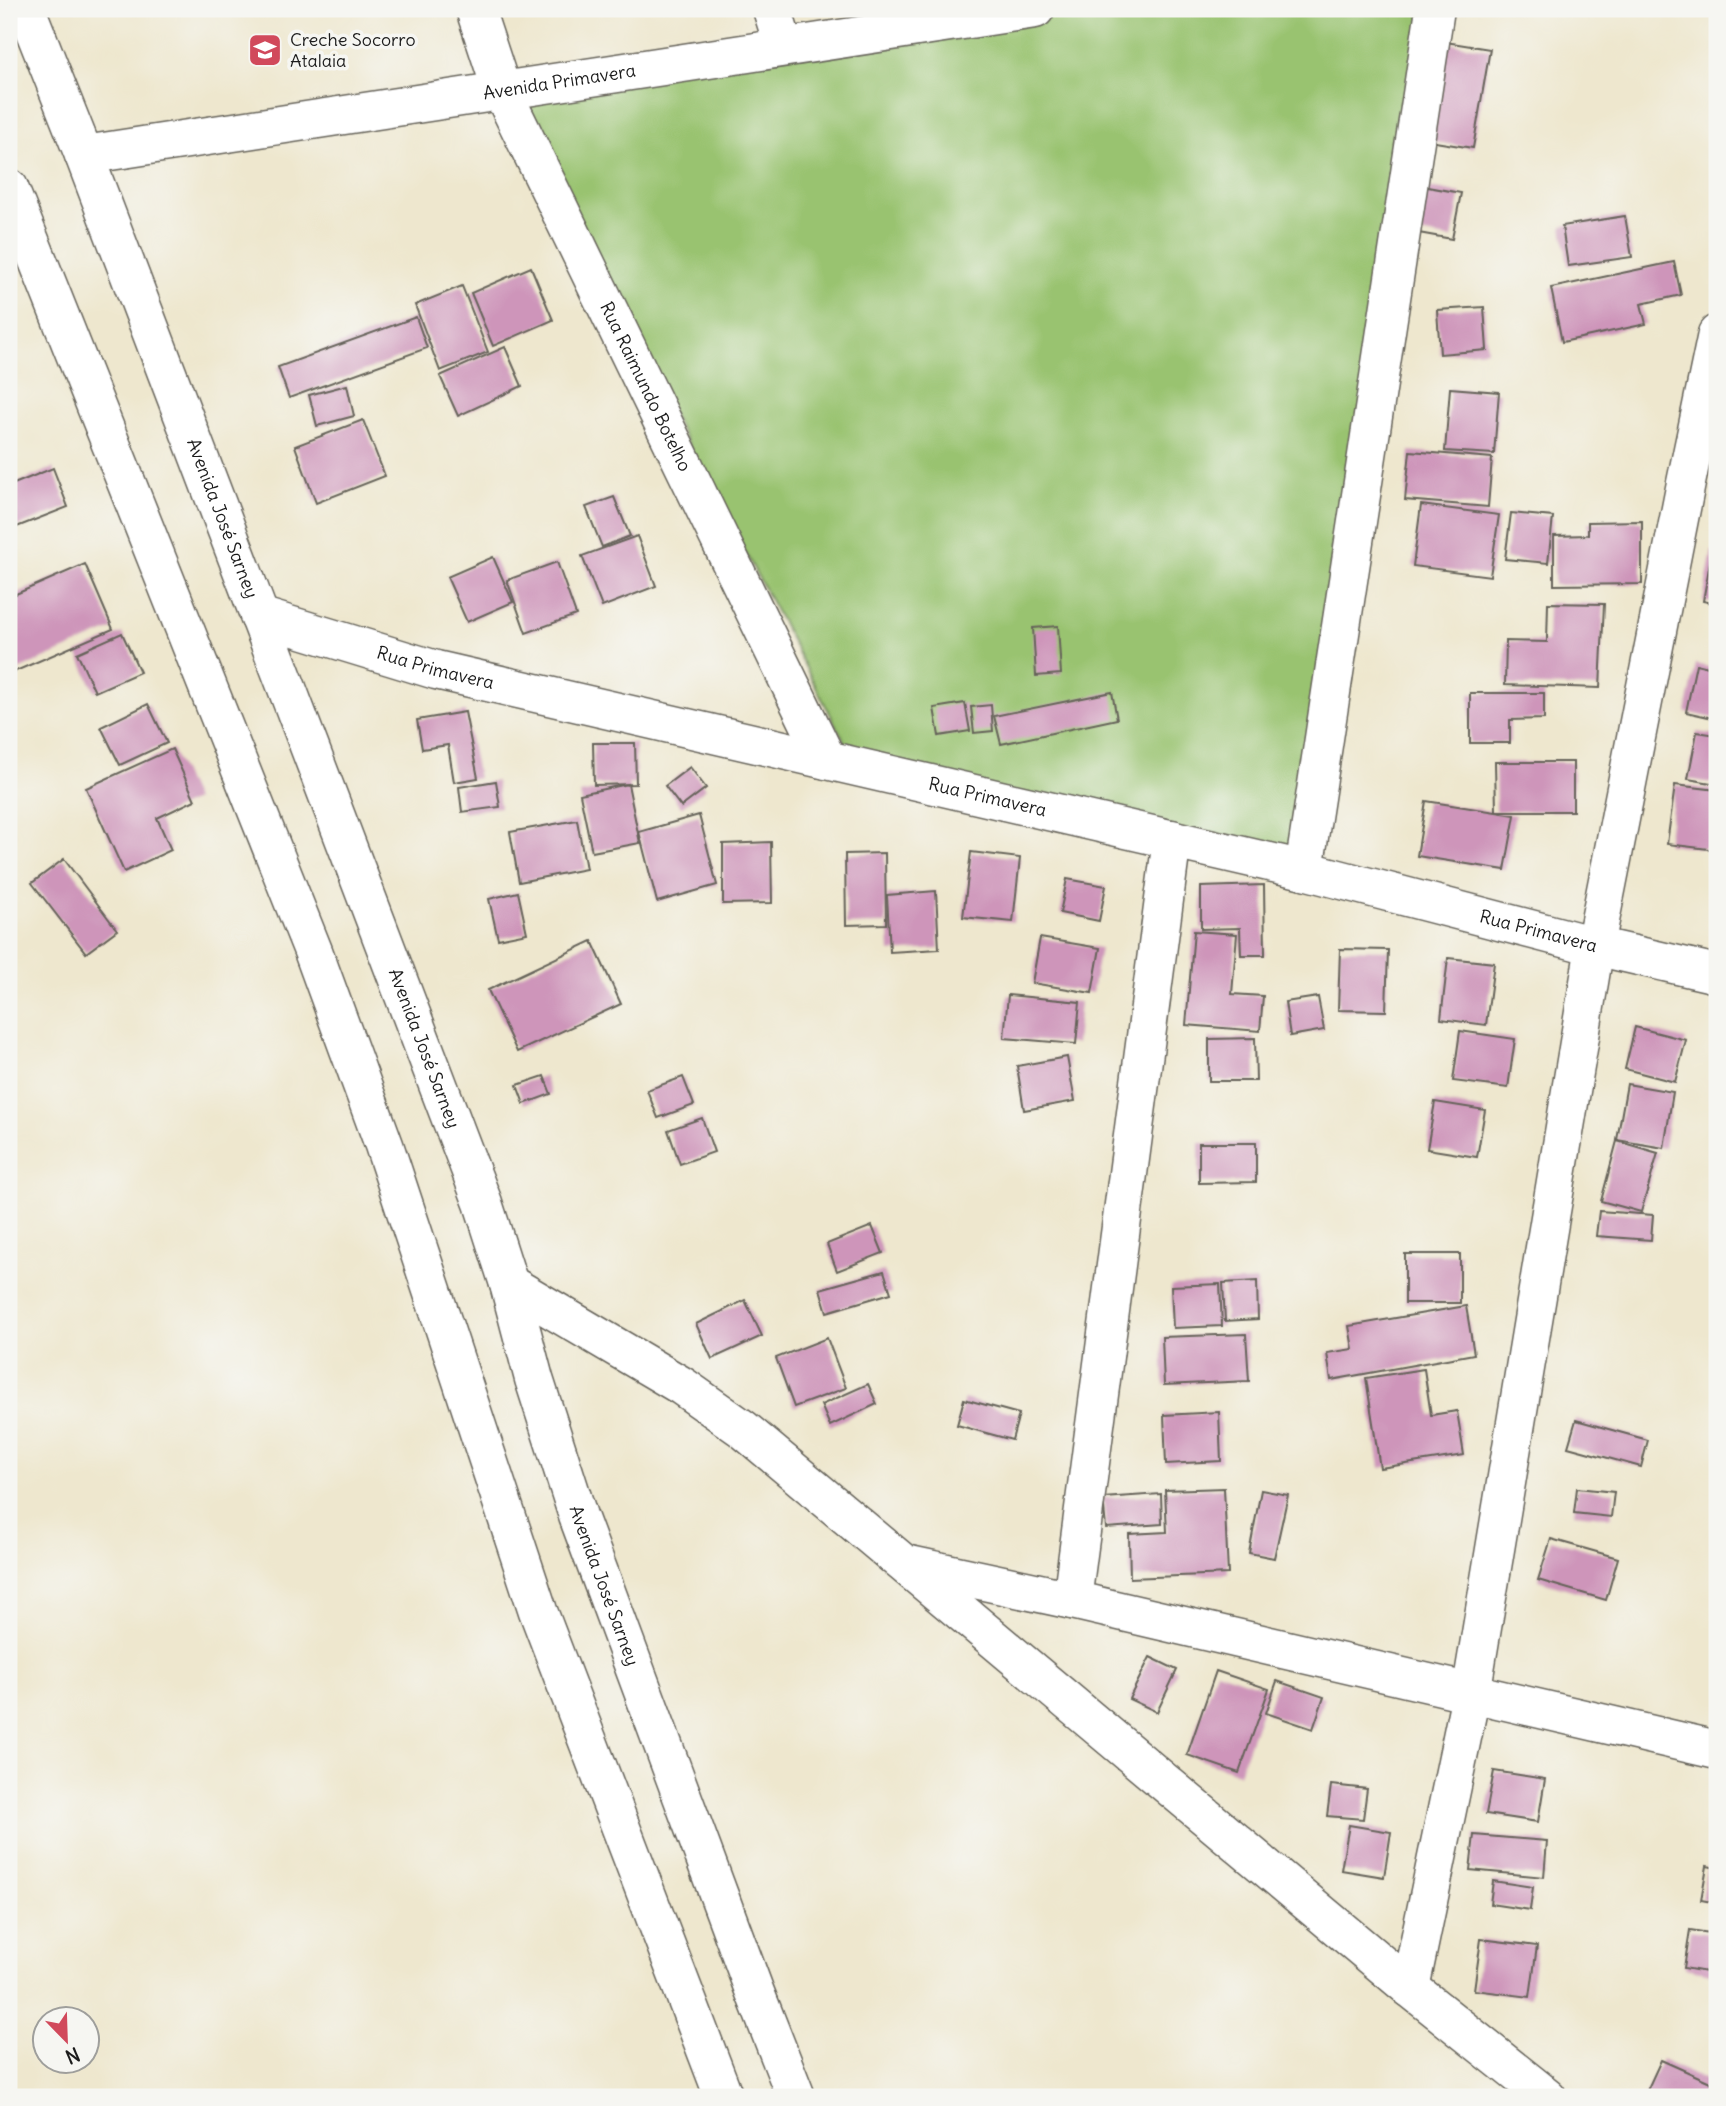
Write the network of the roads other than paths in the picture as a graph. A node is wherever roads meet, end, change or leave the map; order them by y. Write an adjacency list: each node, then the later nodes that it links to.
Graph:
1 (475, 9): 7 (street, Rua Raimundo Botelho)
2 (772, 9): 6 (street)
3 (1035, 9): 6 (street, Avenida Primavera)
4 (1435, 9): 14 (street)
5 (23, 26): 8 (street, Avenida José Sarney)
6 (784, 47): 7 (street, Avenida Primavera)
7 (502, 91): 8 (street, Avenida Primavera); 12 (street, Rua Raimundo Botelho)
8 (84, 155): 11 (street, Avenida José Sarney)
9 (9, 188): 23 (street)
10 (1717, 334): 15 (street)
11 (259, 616): 12 (street, Rua Primavera); 17 (street, Avenida José Sarney)
12 (827, 760): 13 (street, Rua Primavera)
13 (1172, 839): 14 (street, Rua Primavera); 19 (street)
14 (1304, 870): 15 (street, Rua Primavera)
15 (1595, 946): 16 (street, Rua Primavera); 20 (street)
16 (1717, 974)
17 (509, 1284): 18 (street); 24 (street, Avenida José Sarney)
18 (904, 1564): 19 (street); 22 (street)
19 (1072, 1600): 20 (street)
20 (1471, 1694): 21 (street); 22 (street)
21 (1717, 1750)
22 (1410, 1989): 25 (street)
23 (724, 2097)
24 (796, 2097)
25 (1547, 2097)

